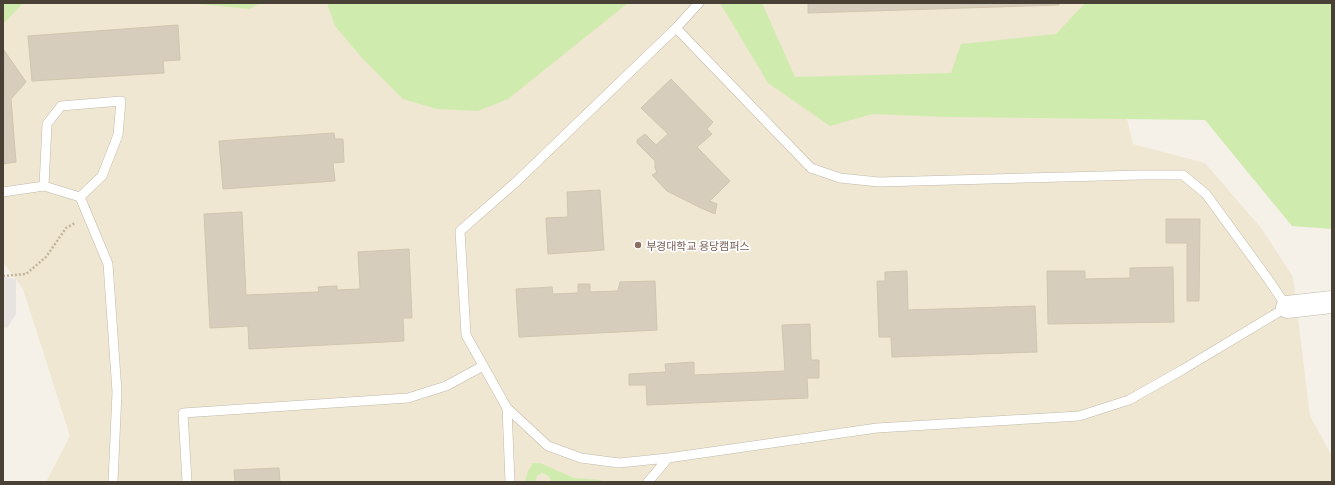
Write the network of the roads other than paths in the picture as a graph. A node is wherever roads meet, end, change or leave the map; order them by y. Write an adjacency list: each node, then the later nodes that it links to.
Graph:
1 (699, 3): 2 (lane)
2 (676, 28): 7 (lane); 8 (lane)
3 (44, 186): 4 (lane); 5 (lane); 5 (lane)
4 (3, 192)
5 (80, 197): 11 (lane)
6 (1332, 302): 7 (street)
7 (1287, 307): 10 (lane)
8 (483, 366): 9 (lane); 12 (lane)
9 (507, 408): 10 (lane); 13 (lane)
10 (668, 458): 14 (lane)
11 (113, 482)
12 (187, 482)
13 (510, 482)
14 (648, 482)

